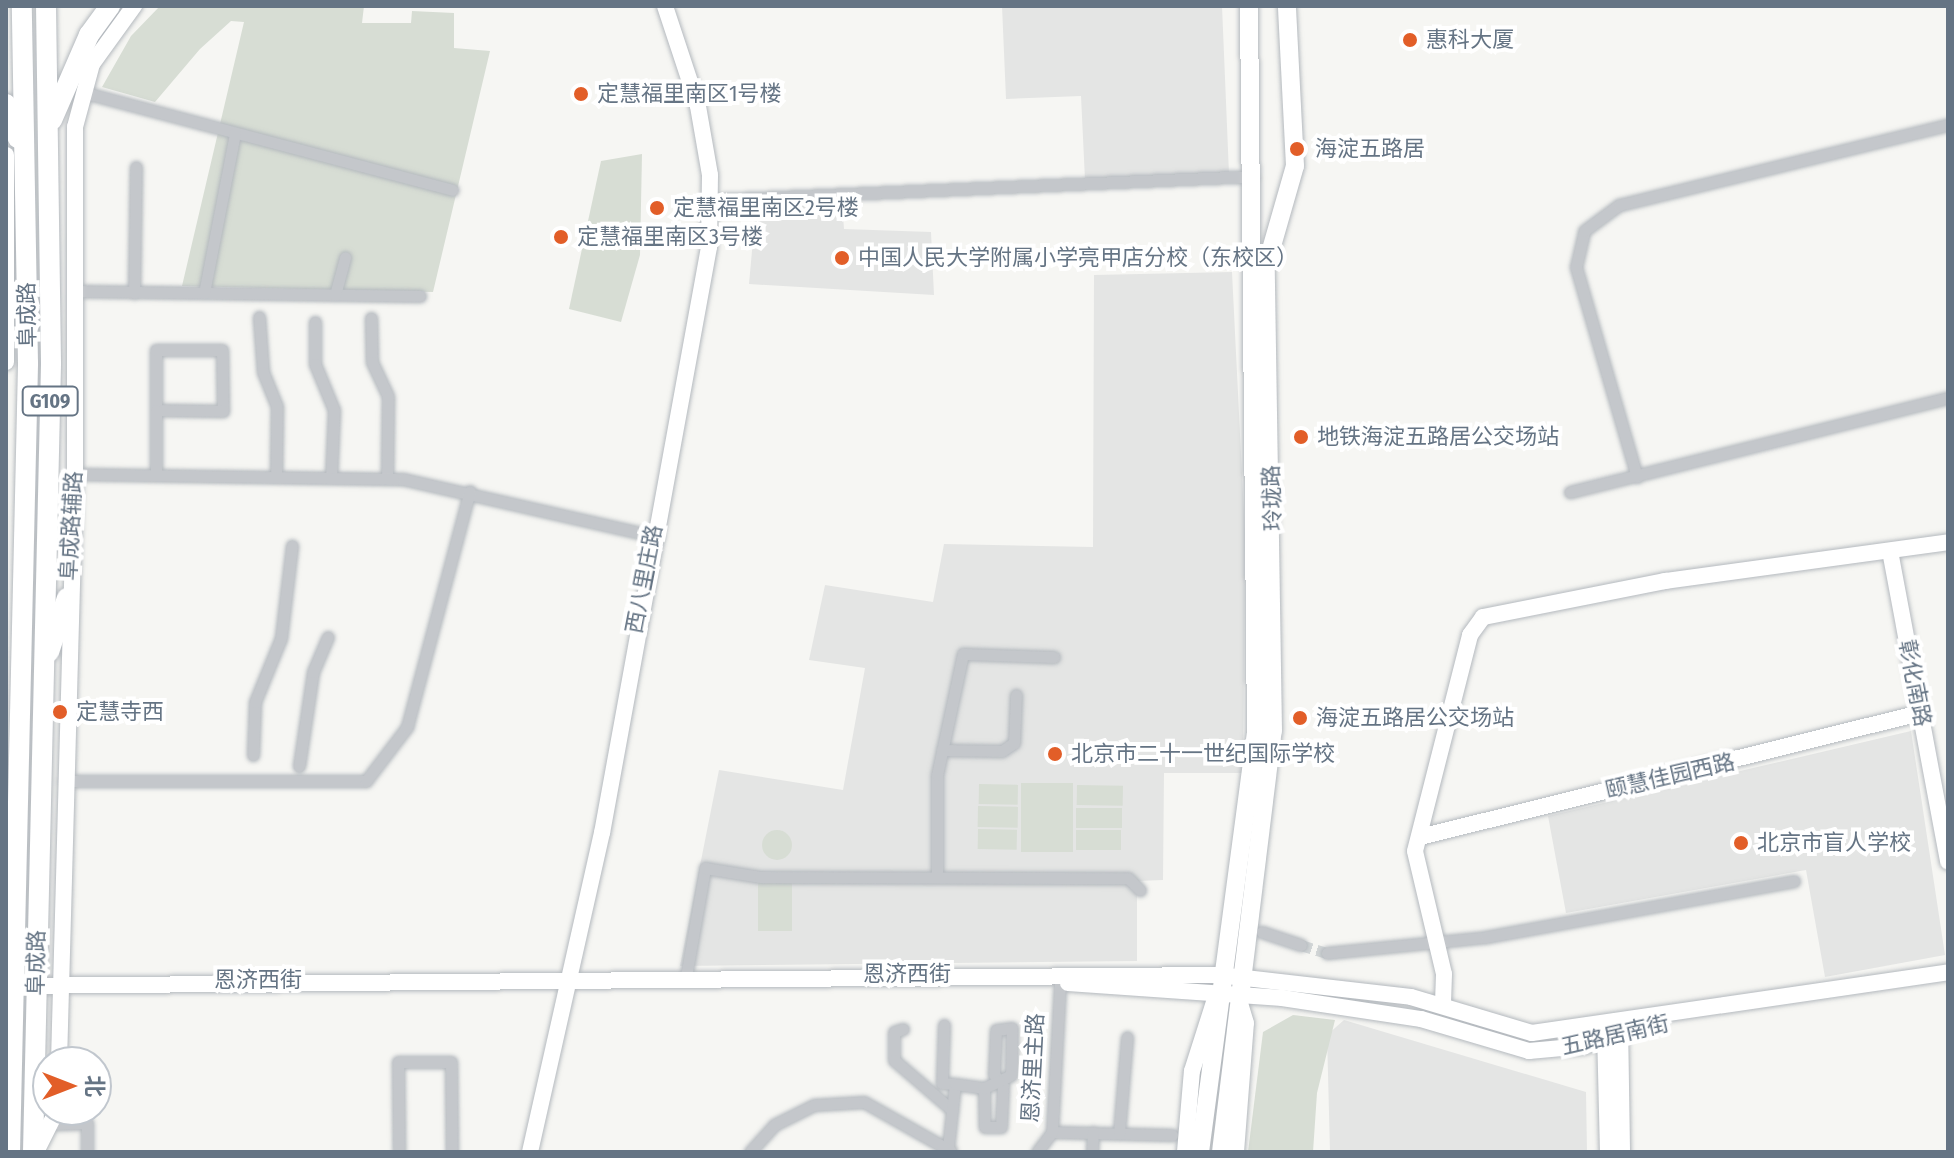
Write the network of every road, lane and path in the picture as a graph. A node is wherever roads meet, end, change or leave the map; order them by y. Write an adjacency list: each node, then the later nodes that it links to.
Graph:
1 (22, 6): 14 (highway, 阜成路 / G109)
2 (46, 6): 12 (highway, 阜成路 / G109)
3 (110, 6): 12 (highway)
4 (134, 6): 9 (street, 阜成路辅路)
5 (665, 6): 18 (street, 西八里庄路)
6 (675, 6): 18 (street, 西八里庄路)
7 (1249, 6): 16 (main road, 玲珑路)
8 (1287, 6): 71 (main road, 玲珑路)
9 (82, 92): 13 (street); 20 (street, 阜成路辅路)
10 (6, 104): 14 (highway)
11 (1948, 125): 34 (street)
12 (48, 128): 47 (highway, 阜成路 / G109)
13 (235, 133): 17 (street); 22 (street)
14 (15, 155): 28 (street); 48 (highway, 阜成路 / G109)
15 (136, 167): 21 (street)
16 (1255, 176): 18 (street); 71 (main road, 玲珑路)
17 (452, 190)
18 (714, 200): 39 (street, 西八里庄路)
19 (345, 257): 23 (street)
20 (74, 291): 21 (street); 31 (street, 阜成路辅路)
21 (134, 293): 22 (street)
22 (204, 293): 23 (street)
23 (335, 295): 24 (street)
24 (420, 296)
25 (259, 317): 33 (street)
26 (371, 318): 36 (street)
27 (315, 322): 35 (street)
28 (6, 362)
29 (1948, 398): 34 (street)
30 (156, 410): 30 (street); 32 (street)
31 (75, 474): 32 (street); 43 (street, 阜成路辅路)
32 (156, 474): 33 (street)
33 (276, 477): 35 (street)
34 (1637, 477): 38 (street)
35 (331, 478): 36 (street)
36 (387, 479): 37 (street)
37 (470, 491): 39 (street); 54 (street)
38 (1570, 492)
39 (655, 537): 65 (street, 西八里庄路)
40 (1948, 542): 42 (street)
41 (292, 546): 52 (street)
42 (1890, 551): 55 (street); 56 (street, 彰化南路)
43 (67, 598): 47 (highway); 54 (street, 阜成路辅路)
44 (6, 624): 48 (highway)
45 (328, 637): 53 (street)
46 (1054, 657): 51 (street)
47 (41, 675): 67 (highway, 阜成路 / G109)
48 (20, 677): 72 (highway, 阜成路 / G109)
49 (1016, 695): 51 (street)
50 (1920, 713): 55 (street, 颐慧佳园西路)
51 (942, 750): 57 (street)
52 (253, 755)
53 (299, 766)
54 (63, 781): 68 (street, 阜成路辅路)
55 (1420, 837): 61 (street)
56 (1948, 862)
57 (937, 874): 59 (street); 66 (street)
58 (1794, 881): 61 (street)
59 (1140, 890)
60 (1262, 932): 62 (street)
61 (1437, 942): 63 (street); 73 (street)
62 (1301, 945)
63 (1327, 953)
64 (1948, 972): 76 (street, 五路居南街)
65 (572, 979): 66 (street, 恩济西街); 68 (street, 恩济西街); 94 (street, 西八里庄路); 95 (street, 西八里庄路)
66 (685, 979): 70 (street, 恩济西街); 71 (street, 恩济西街)
67 (36, 980): 68 (street, 恩济西街); 72 (street, 恩济西街); 90 (highway, 阜成路 / G109)
68 (60, 980): 78 (street, 阜成路辅路)
69 (1948, 980): 76 (street, 五路居南街)
70 (1060, 983): 71 (street, 恩济西街); 84 (street, 恩济里主路)
71 (1228, 984): 73 (street, 五路居南街); 76 (street, 五路居南街); 99 (street, 玲珑路); 100 (main road, 玲珑路); 101 (main road, 玲珑路); 102 (street, 玲珑路)
72 (10, 986): 89 (highway, 阜成路 / G109)
73 (1443, 1003): 76 (street, 五路居南街)
74 (944, 1025): 79 (street)
75 (903, 1029): 81 (street)
76 (1612, 1029): 103 (street); 104 (street)
77 (1127, 1037): 86 (street)
78 (59, 1046)
79 (955, 1084): 80 (street); 81 (street)
80 (984, 1088): 80 (street)
81 (952, 1110): 88 (street)
82 (51, 1126): 90 (street)
83 (87, 1126): 91 (street)
84 (1052, 1132): 85 (street); 97 (street, 恩济里主路)
85 (1093, 1132): 86 (street); 98 (street)
86 (1119, 1133): 87 (street)
87 (1172, 1135)
88 (951, 1150): 96 (street)
89 (10, 1152)
90 (35, 1152)
91 (87, 1152)
92 (399, 1152): 93 (street)
93 (452, 1152)
94 (530, 1152)
95 (539, 1152)
96 (750, 1152)
97 (1037, 1152)
98 (1092, 1152)
99 (1185, 1152)
100 (1200, 1152)
101 (1221, 1152)
102 (1236, 1152)
103 (1608, 1152)
104 (1622, 1152)

